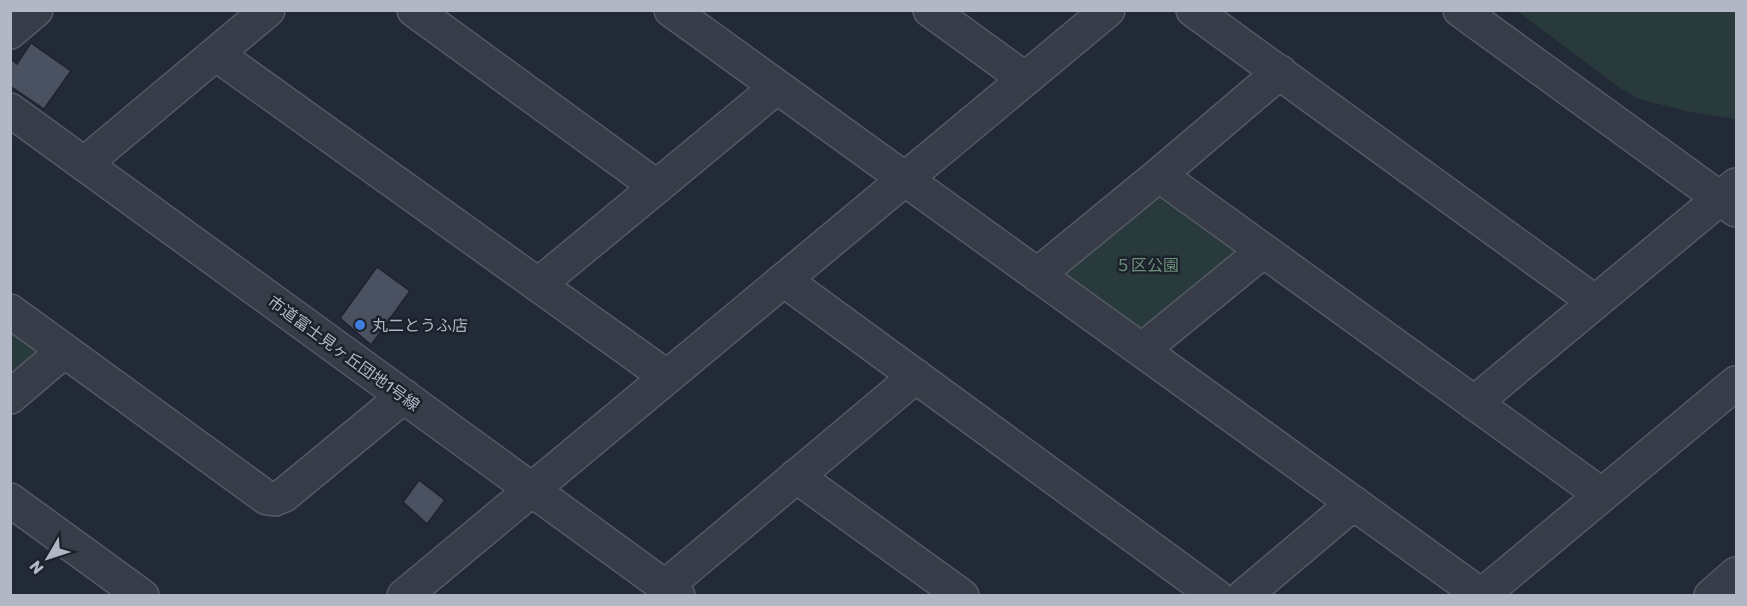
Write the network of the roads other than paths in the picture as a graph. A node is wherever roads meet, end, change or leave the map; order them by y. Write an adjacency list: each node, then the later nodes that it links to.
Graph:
1 (36, 10): 9 (street)
2 (268, 10): 10 (street)
3 (414, 10): 18 (street)
4 (671, 10): 13 (street)
5 (930, 10): 12 (street)
6 (1108, 10): 12 (street)
7 (1193, 10): 11 (street)
8 (1460, 10): 19 (street)
9 (10, 32)
10 (216, 54): 15 (street); 23 (street)
11 (1280, 72): 16 (street); 24 (street)
12 (1025, 79): 17 (street)
13 (777, 87): 17 (street); 18 (street)
14 (10, 110): 15 (street, 市道富士見ヶ丘団地1号線)
15 (84, 164): 31 (street, 市道富士見ヶ丘団地1号線)
16 (1159, 175): 20 (street); 21 (street)
17 (905, 179): 21 (street); 22 (street)
18 (657, 187): 23 (street)
19 (1731, 197): 24 (street)
20 (1263, 251): 26 (street); 33 (street)
21 (1037, 275): 26 (street)
22 (784, 280): 28 (street); 29 (street)
23 (538, 285): 29 (street)
24 (1595, 302): 33 (street)
25 (10, 311): 27 (street)
26 (1142, 350): 38 (street)
27 (64, 351): 31 (street); 32 (street)
28 (916, 375): 34 (street); 44 (street)
29 (667, 378): 35 (street)
30 (1732, 393): 36 (street)
31 (404, 396): 35 (street, 市道富士見ヶ丘団地1号線)
32 (10, 397)
33 (1474, 403): 36 (street)
34 (796, 476): 39 (street); 43 (street)
35 (532, 489): 39 (street, 市道富士見ヶ丘団地1号線); 42 (street)
36 (1602, 495): 40 (street)
37 (10, 500): 41 (street)
38 (1354, 503): 40 (street); 45 (street)
39 (672, 591)
40 (1481, 595)
41 (142, 596)
42 (404, 596)
43 (962, 596)
44 (1216, 596)
45 (1244, 596)

